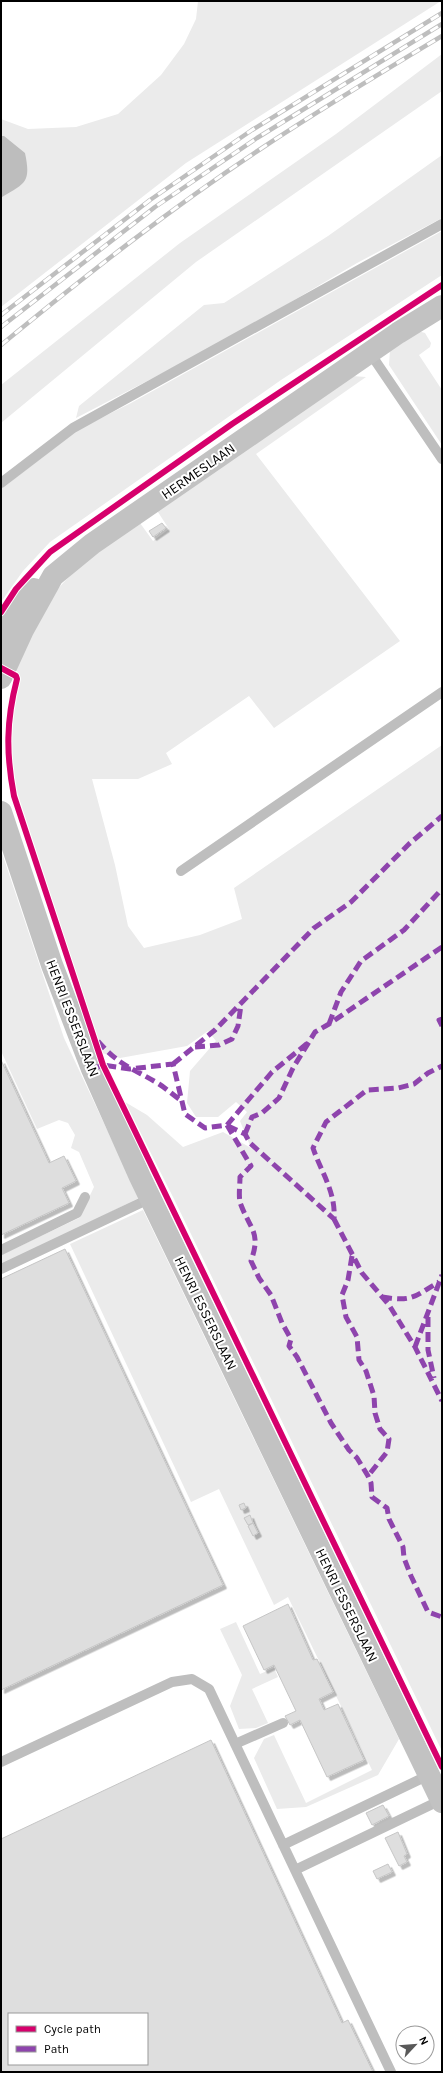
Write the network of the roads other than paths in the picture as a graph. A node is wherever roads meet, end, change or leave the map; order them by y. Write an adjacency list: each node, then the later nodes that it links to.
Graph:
1 (442, 224): 5 (lane)
2 (442, 306): 3 (street, HERMESLAAN)
3 (370, 353): 4 (lane); 6 (street, HERMESLAAN)
4 (442, 459)
5 (1, 483)
6 (53, 576): 7 (street); 8 (street, HERMESLAAN)
7 (1, 638)
8 (1, 678)
9 (442, 692): 11 (lane)
10 (1, 812): 13 (street, HENRI ESSERSLAAN)
11 (181, 871)
12 (85, 1197): 14 (lane)
13 (151, 1198): 15 (lane); 19 (street, HENRI ESSERSLAAN)
14 (1, 1250)
15 (1, 1269)
16 (283, 1722): 17 (lane)
17 (235, 1744): 18 (lane); 21 (lane)
18 (1, 1762)
19 (429, 1775): 20 (street, HENRI ESSERSLAAN); 21 (lane)
20 (441, 1801): 22 (lane)
21 (283, 1845): 22 (lane)
22 (295, 1870): 23 (lane)
23 (391, 2072)

